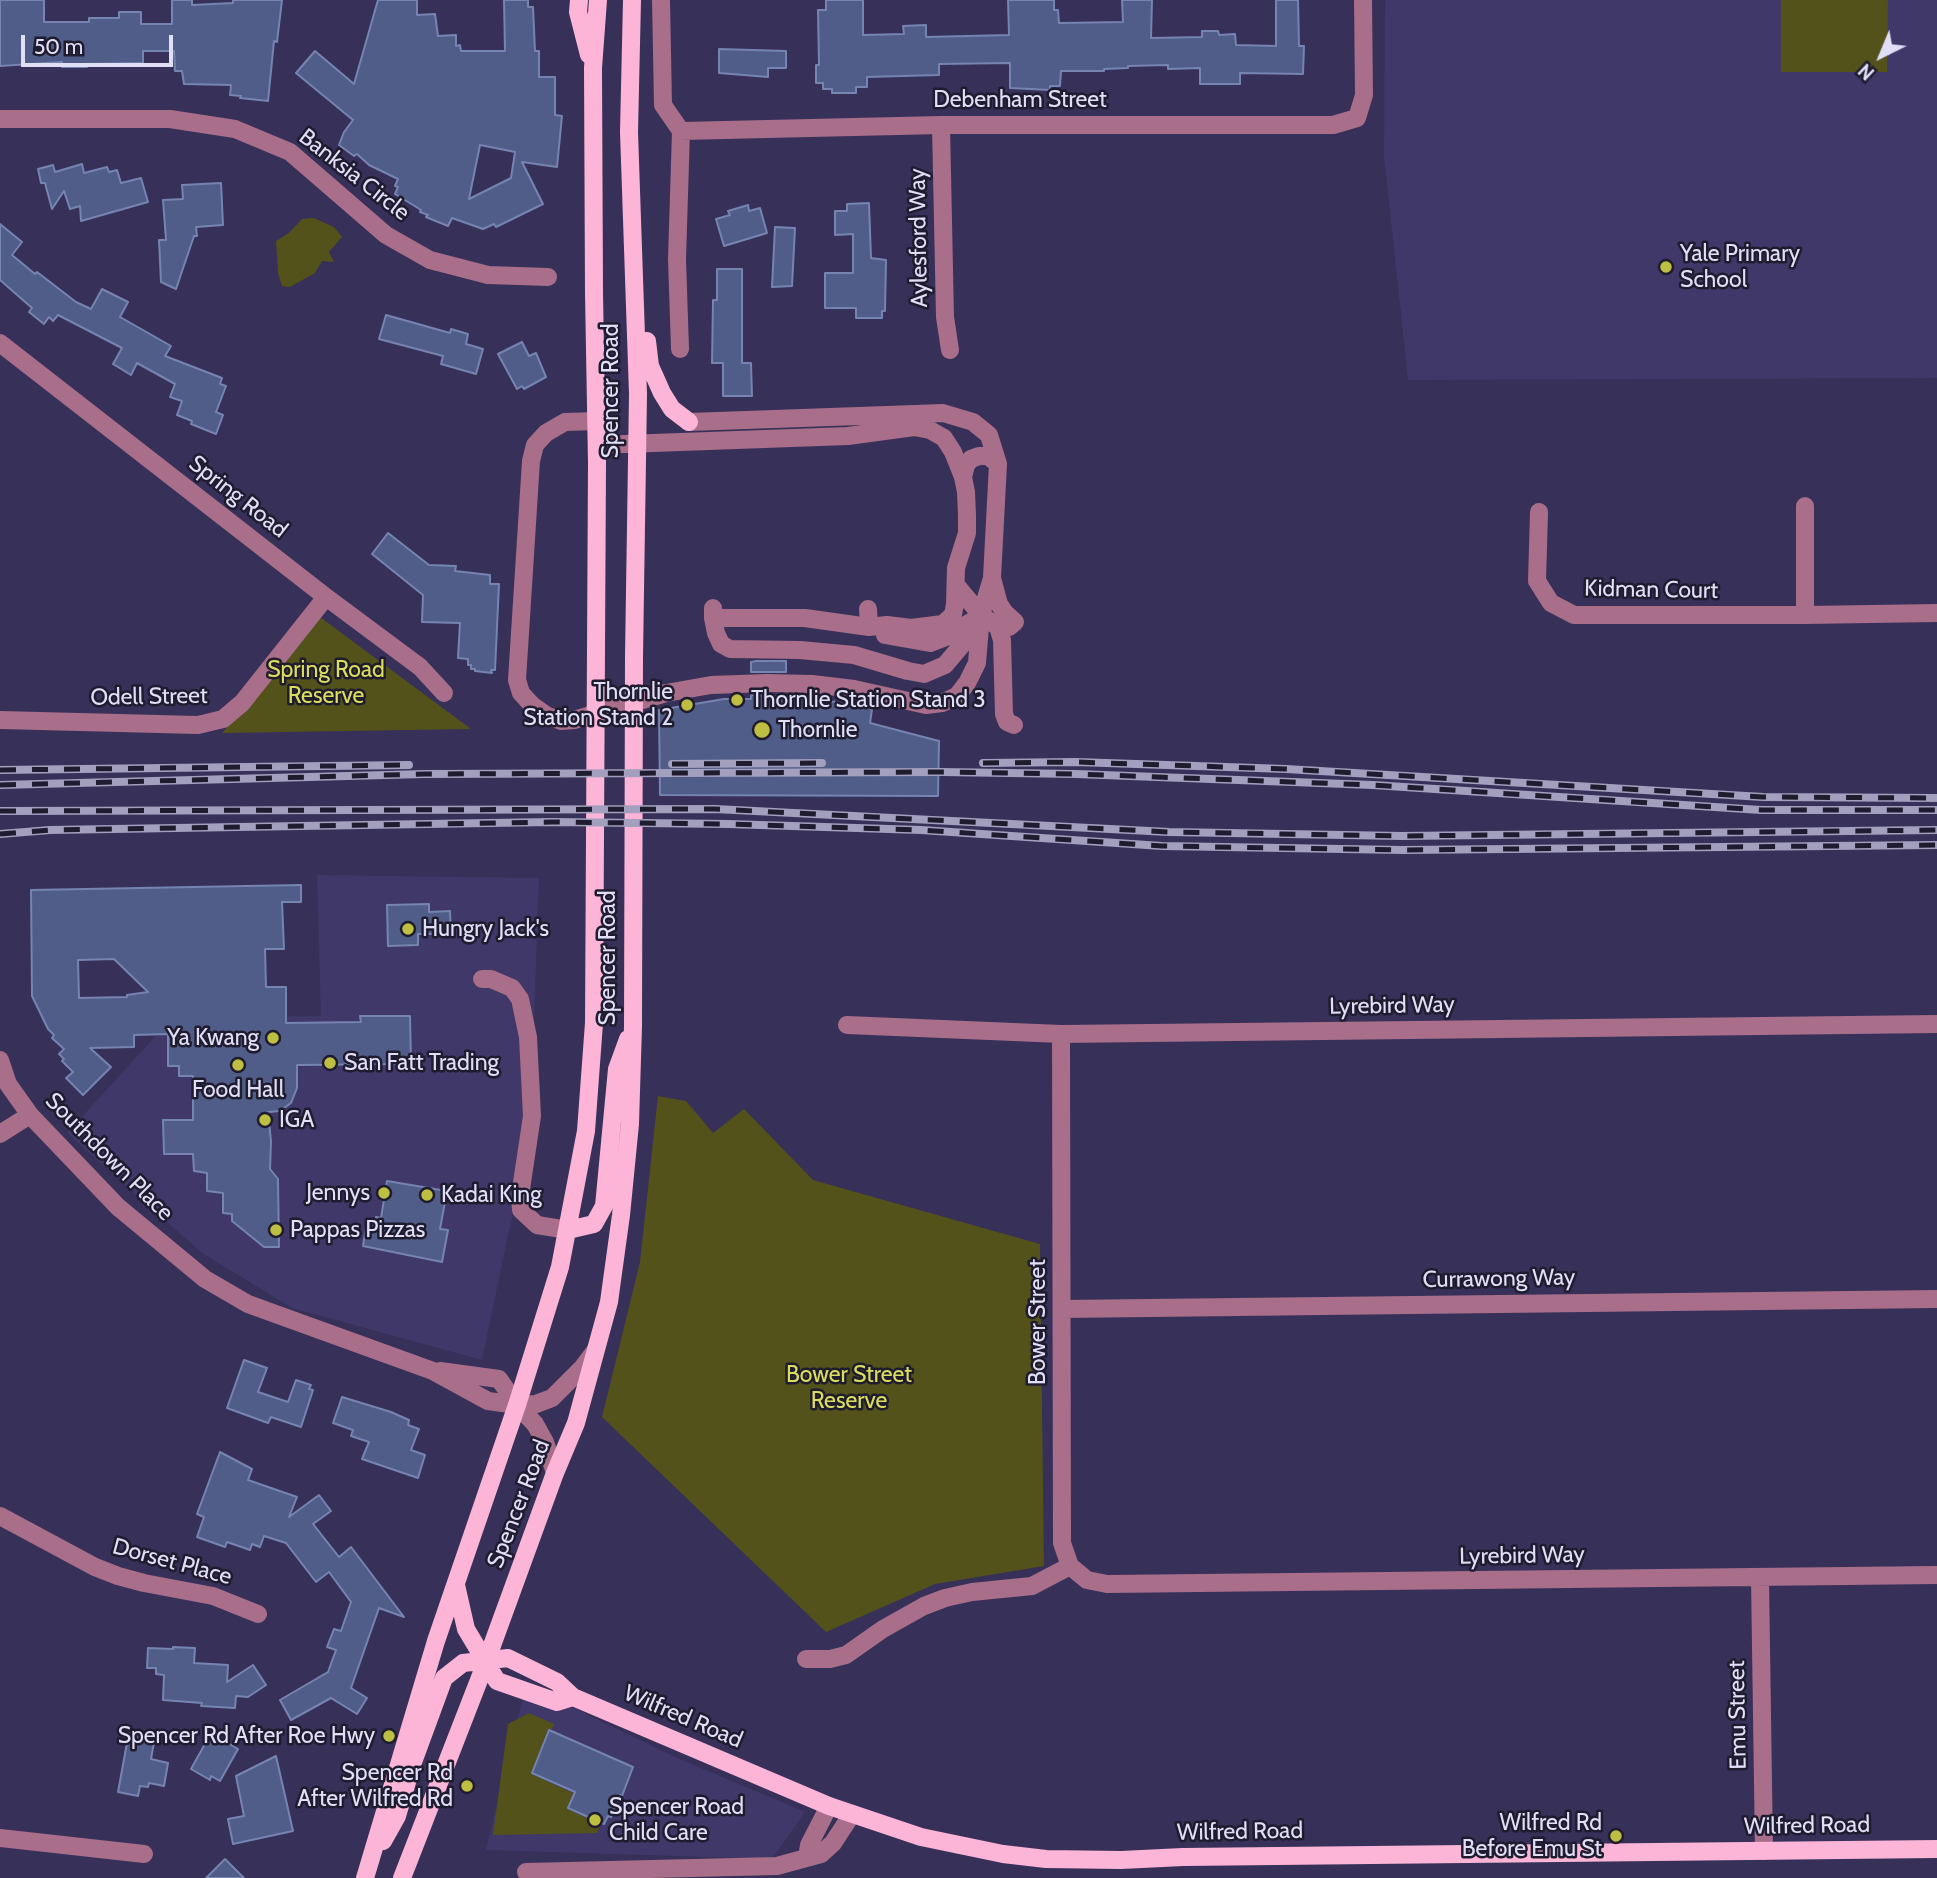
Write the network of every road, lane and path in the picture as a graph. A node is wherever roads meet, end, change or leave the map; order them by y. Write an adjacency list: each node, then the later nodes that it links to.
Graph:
1 (579, 0): 6 (main road)
2 (598, 0): 6 (main road, Spencer Road)
3 (632, 0): 10 (main road, Spencer Road)
4 (661, 0): 9 (street)
5 (1363, 0): 8 (street, Debenham Street)
6 (593, 68): 15 (main road, Spencer Road)
7 (0, 119): 11 (street, Banksia Circle)
8 (941, 125): 9 (street, Debenham Street); 14 (street, Aylesford Way)
9 (681, 131): 13 (street)
10 (632, 185): 16 (main road); 17 (main road, Spencer Road)
11 (548, 277)
12 (0, 343): 25 (street, Spring Road)
13 (680, 349)
14 (950, 351)
15 (596, 421): 18 (main road, Spencer Road); 28 (street)
16 (689, 422): 19 (street)
17 (637, 443): 18 (street); 20 (street); 39 (main road, Spencer Road)
18 (597, 445): 44 (main road, Spencer Road)
19 (998, 464): 20 (street); 23 (street)
20 (963, 477): 24 (street)
21 (1805, 506): 29 (street)
22 (1539, 512): 29 (street, Kidman Court)
23 (992, 578): 28 (street); 31 (street)
24 (956, 585): 28 (street); 32 (street)
25 (326, 597): 33 (street, Spring Road); 34 (street, Odell Street)
26 (923, 609): 32 (street)
27 (1937, 613): 29 (street, Kidman Court)
28 (981, 615): 30 (street); 30 (street); 31 (street)
29 (1805, 615)
30 (869, 618): 32 (street)
31 (998, 627): 35 (street)
32 (923, 628)
33 (444, 693)
34 (0, 720)
35 (1014, 725)
36 (482, 979): 44 (street)
37 (1937, 1024): 40 (street, Lyrebird Way)
38 (848, 1025): 40 (street, Lyrebird Way)
39 (633, 1026): 44 (main road); 47 (main road, Spencer Road)
40 (1061, 1034): 46 (street, Bower Street)
41 (0, 1060): 42 (street, Southdown Place)
42 (30, 1115): 43 (street); 48 (street, Southdown Place)
43 (0, 1134)
44 (568, 1230): 48 (main road, Spencer Road)
45 (1937, 1299): 46 (street, Currawong Way)
46 (1062, 1309): 51 (street, Bower Street)
47 (599, 1344): 48 (street, Southdown Place); 49 (main road, Spencer Road)
48 (517, 1405): 49 (street); 54 (main road, Spencer Road)
49 (555, 1473): 57 (main road, Spencer Road)
50 (0, 1516): 55 (street, Dorset Place)
51 (1070, 1566): 53 (street, Lyrebird Way); 56 (street)
52 (1937, 1575): 53 (street, Lyrebird Way)
53 (1760, 1578): 63 (street, Emu Street)
54 (456, 1583): 57 (main road, Wilfred Road); 66 (main road, Spencer Road)
55 (258, 1614)
56 (806, 1659)
57 (486, 1662): 58 (main road, Wilfred Road); 58 (main road, Wilfred Road); 66 (main road, Wilfred Road); 68 (main road, Spencer Road)
58 (573, 1697): 59 (main road, Wilfred Road)
59 (829, 1806): 60 (main road, Wilfred Road); 65 (street)
60 (852, 1814): 63 (main road, Wilfred Road); 65 (street)
61 (0, 1838): 64 (street)
62 (1937, 1849): 63 (main road, Wilfred Road)
63 (1764, 1851)
64 (144, 1854)
65 (807, 1858): 67 (street)
66 (367, 1871)
67 (526, 1872)
68 (402, 1878)

